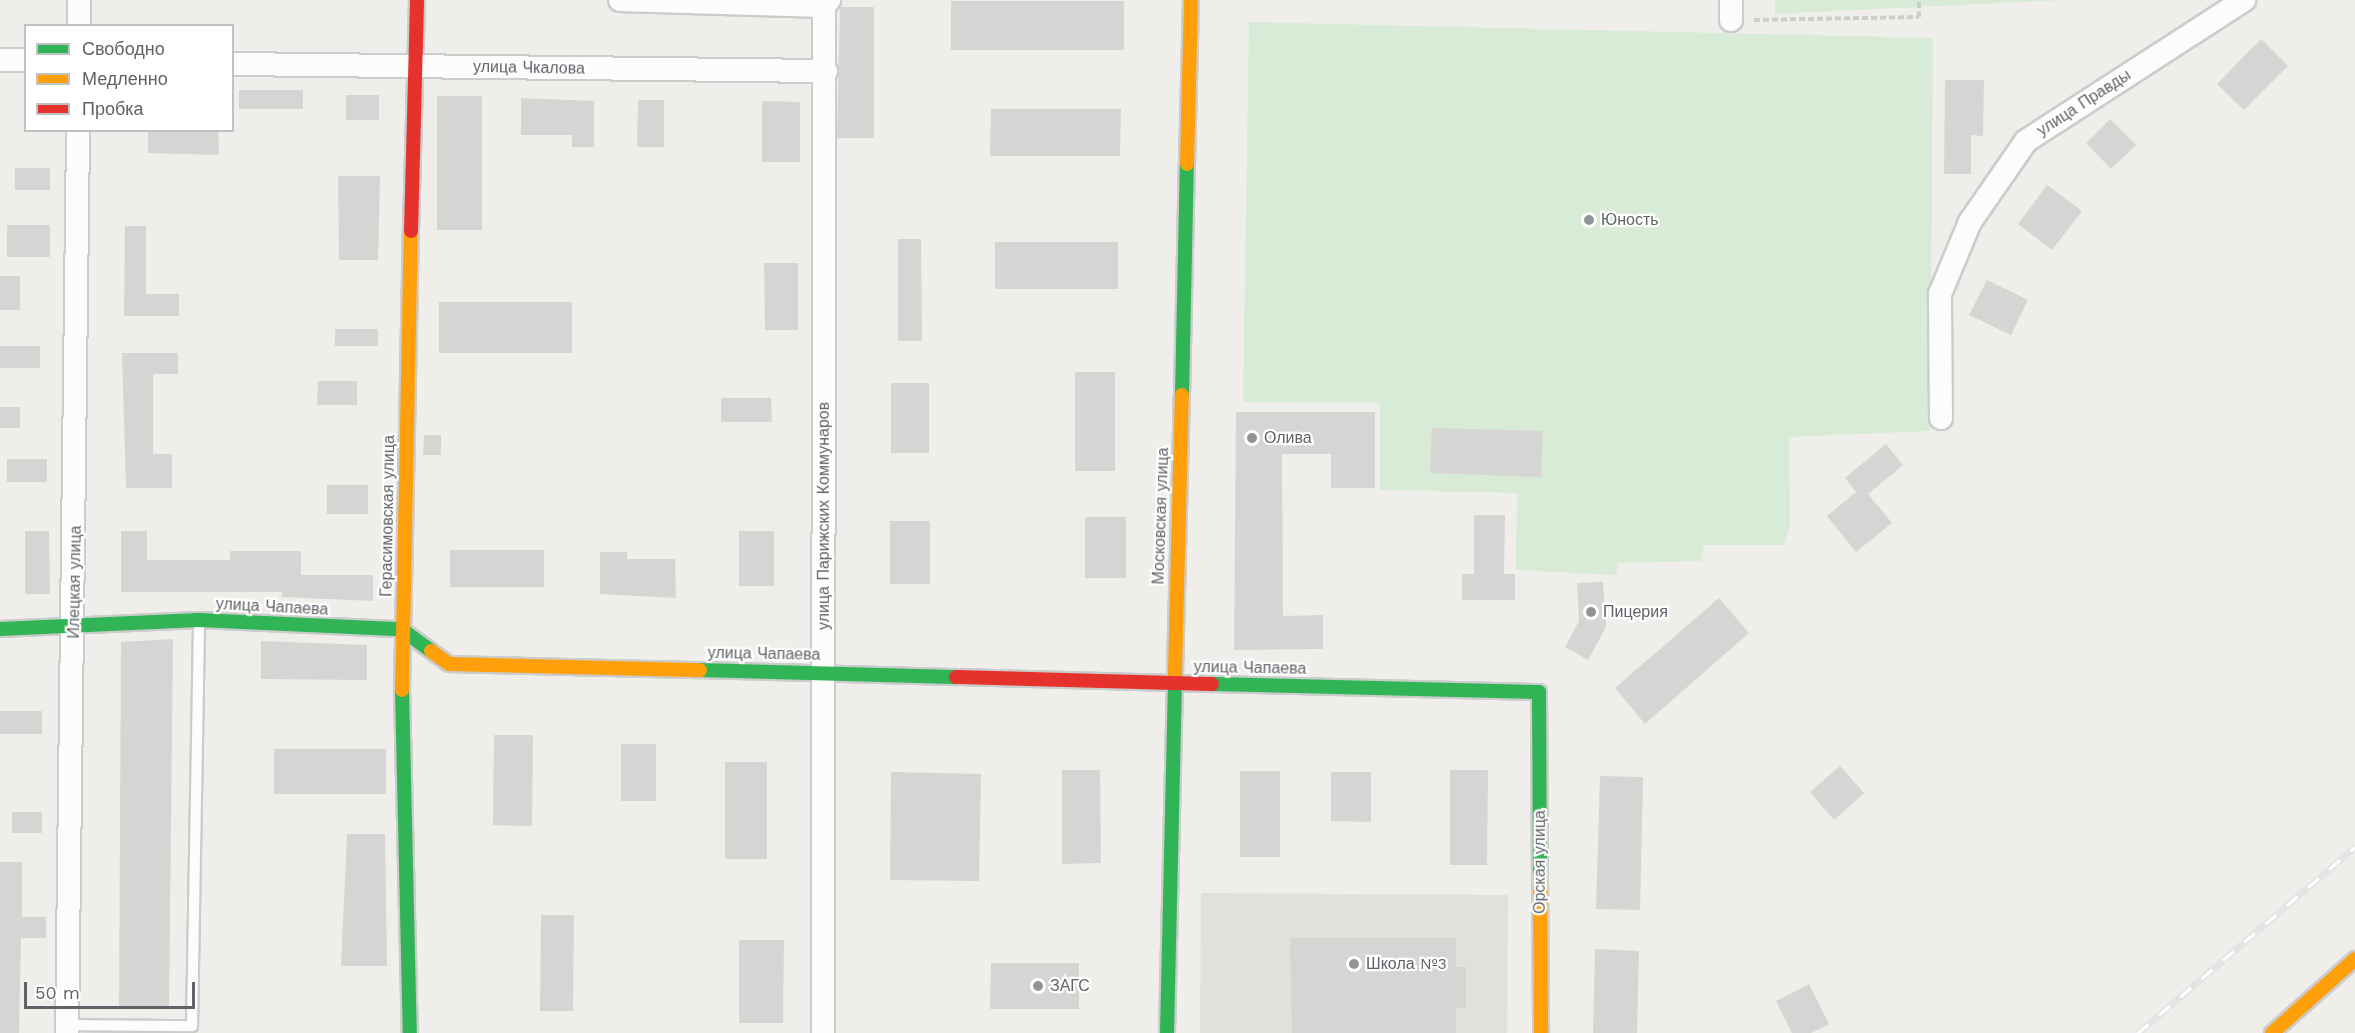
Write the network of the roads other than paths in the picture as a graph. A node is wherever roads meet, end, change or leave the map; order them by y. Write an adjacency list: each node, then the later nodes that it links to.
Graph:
1 (79, 0): 7 (street)
2 (417, 0): 11 (street, Герасимовская улица)
3 (620, 0): 6 (street)
4 (1191, 0): 20 (street, Московская улица)
5 (2244, 0): 14 (street, улица Правды)
6 (826, 2): 12 (street, улица Парижских Коммунаров)
7 (79, 24)
8 (0, 60): 9 (street)
9 (24, 60)
10 (234, 64): 11 (street, улица Чкалова)
11 (415, 67): 12 (street, улица Чкалова); 17 (street, Герасимовская улица)
12 (826, 71): 19 (street, улица Парижских Коммунаров)
13 (78, 132): 16 (street, Илецкая улица)
14 (1941, 418)
15 (199, 620): 16 (street, улица Чапаева); 17 (street, улица Чапаева); 24 (lane)
16 (75, 622): 18 (street, улица Чапаева); 23 (street, Илецкая улица)
17 (401, 629): 19 (street, улица Чапаева); 25 (street, Герасимовская улица)
18 (0, 630)
19 (824, 671): 20 (street, улица Чапаева); 26 (street, улица Парижских Коммунаров)
20 (1173, 682): 21 (street, улица Чапаева); 27 (street, Московская улица)
21 (1539, 692): 28 (street, Орская улица)
22 (2355, 959): 29 (street)
23 (67, 1029): 24 (lane)
24 (192, 1030)
25 (410, 1033)
26 (823, 1033)
27 (1167, 1033)
28 (1541, 1033)
29 (2272, 1033)

